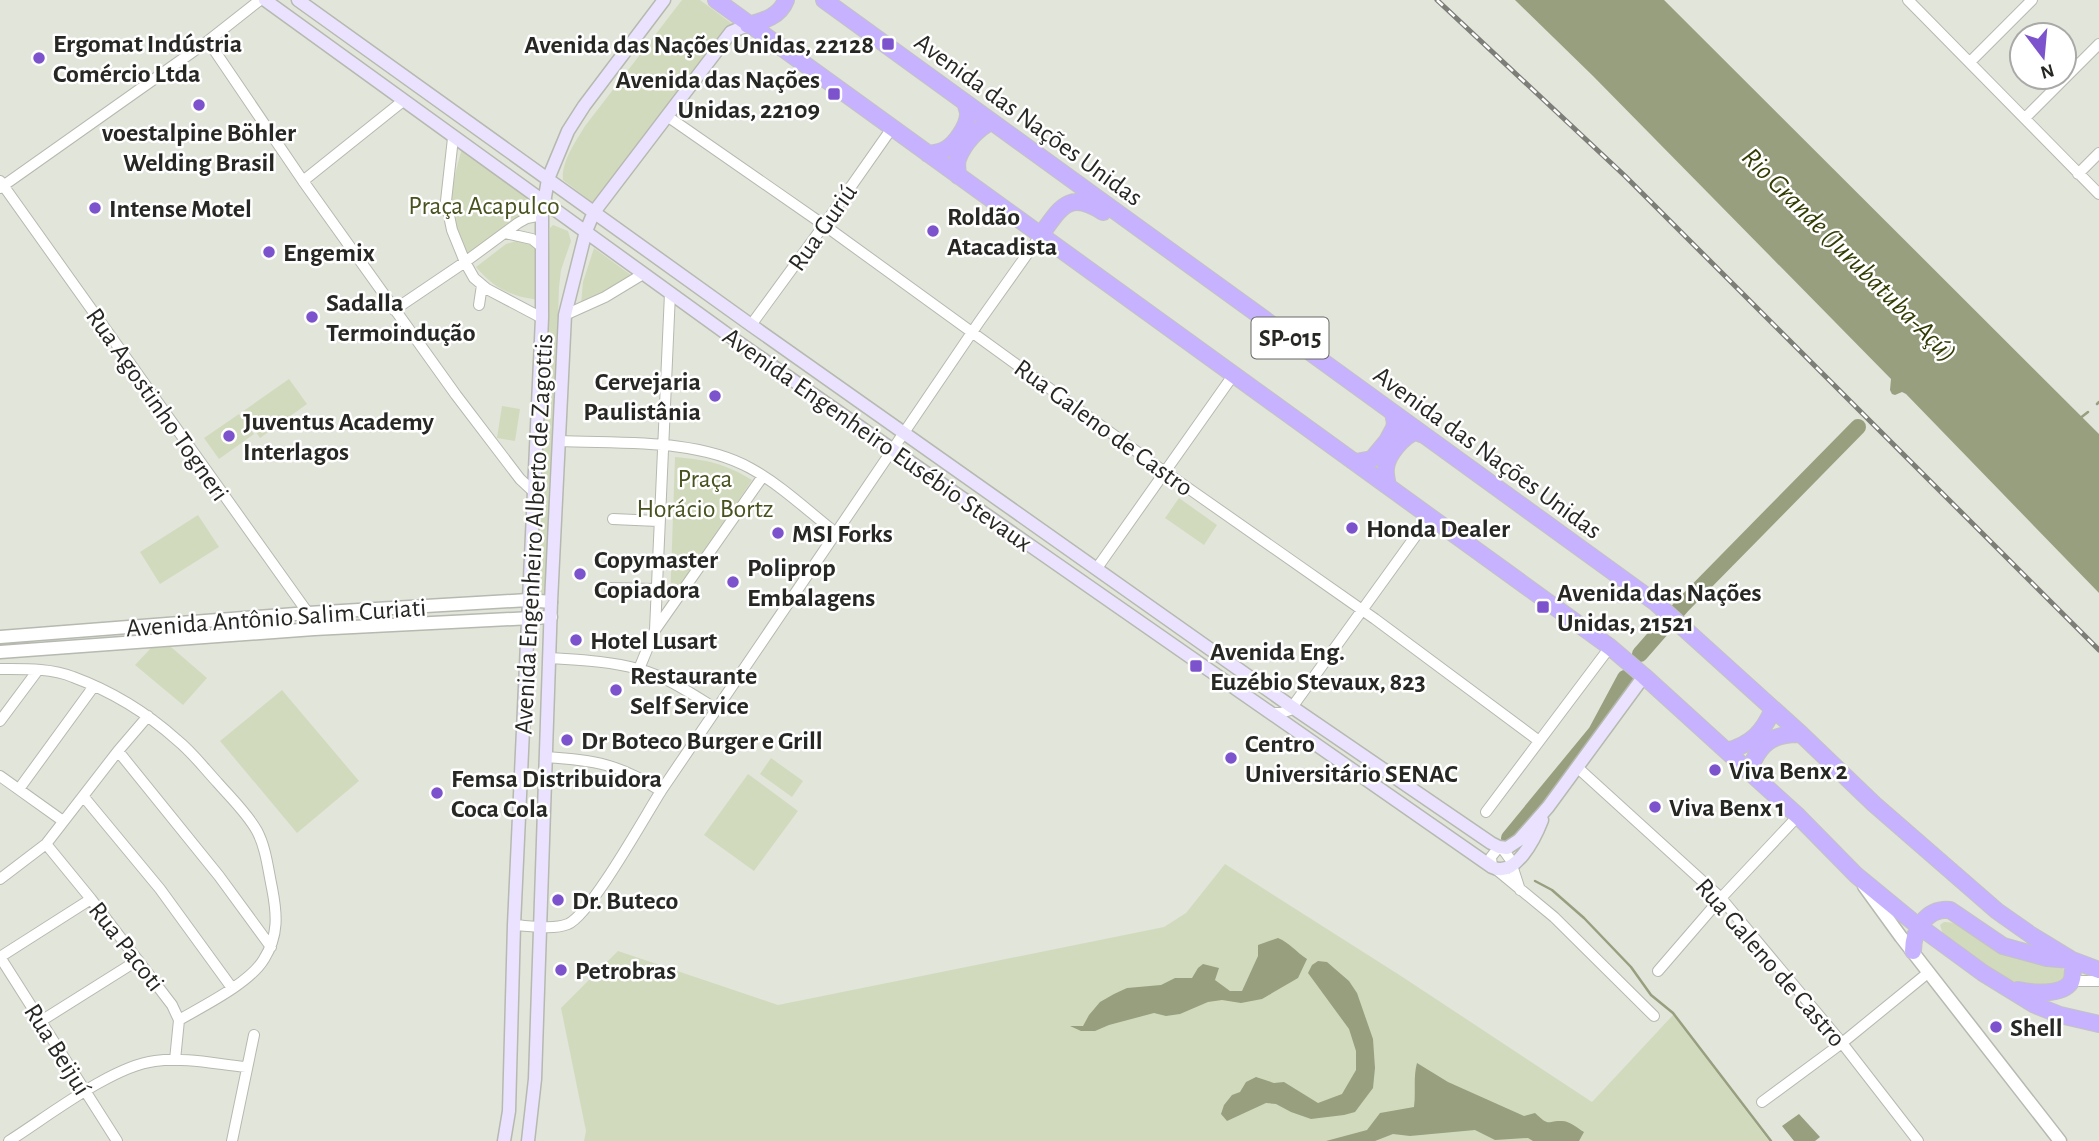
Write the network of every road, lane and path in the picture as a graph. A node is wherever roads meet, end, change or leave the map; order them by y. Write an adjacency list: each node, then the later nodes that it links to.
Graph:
1 (262, 0): 10 (street); 13 (main road, Avenida Engenheiro Eusébio Stevaux)
2 (298, 0): 20 (main road, Avenida Engenheiro Eusébio Stevaux)
3 (664, 0): 26 (main road, Avenida Engenheiro Alberto de Zagottis)
4 (716, 0): 9 (highway, SP-015)
5 (786, 0): 9 (highway)
6 (824, 0): 14 (highway, Avenida das Nações Unidas / SP-015)
7 (2032, 0): 12 (street)
8 (1914, 2): 12 (street)
9 (748, 25): 15 (main road, Avenida Engenheiro Alberto de Zagottis); 18 (highway, SP-015)
10 (208, 41): 27 (street); 28 (street)
11 (2099, 44): 16 (street)
12 (1970, 62): 16 (street)
13 (403, 102): 19 (main road, Avenida Engenheiro Eusébio Stevaux); 27 (street)
14 (965, 103): 17 (highway, Avenida das Nações Unidas / SP-015); 22 (highway)
15 (667, 116): 31 (main road, Avenida Engenheiro Alberto de Zagottis); 32 (street, Rua Galeno de Castro)
16 (2025, 118): 24 (street)
17 (992, 122): 25 (highway); 36 (highway, Avenida das Nações Unidas / SP-015)
18 (892, 128): 22 (highway, SP-015); 32 (street, Rua Guriú)
19 (453, 138): 23 (main road, Avenida Engenheiro Eusébio Stevaux); 38 (street)
20 (508, 152): 23 (main road); 26 (main road, Avenida Engenheiro Eusébio Stevaux)
21 (2099, 153): 24 (street)
22 (928, 154): 25 (highway, SP-015)
23 (490, 164): 30 (main road, Avenida Engenheiro Eusébio Stevaux)
24 (2078, 174): 29 (street)
25 (958, 176): 35 (highway, SP-015)
26 (548, 179): 30 (main road, Avenida Engenheiro Alberto de Zagottis); 31 (main road, Avenida Engenheiro Eusébio Stevaux)
27 (303, 181): 43 (street)
28 (1, 185): 75 (street, Rua Agostinho Togneri)
29 (2099, 194)
30 (544, 208): 33 (main road, Avenida Engenheiro Eusébio Stevaux); 34 (street); 37 (main road, Avenida Engenheiro Alberto de Zagottis)
31 (594, 212): 33 (main road, Avenida Engenheiro Alberto de Zagottis); 46 (main road, Avenida Engenheiro Eusébio Stevaux)
32 (824, 225): 46 (street, Rua Guriú); 47 (street, Rua Galeno de Castro)
33 (586, 231): 39 (main road, Avenida Engenheiro Eusébio Stevaux); 44 (main road, Avenida Engenheiro Alberto de Zagottis)
34 (505, 233): 37 (street); 38 (street)
35 (1040, 236): 36 (highway); 47 (street); 49 (highway, SP-015)
36 (1155, 240): 50 (highway, Avenida das Nações Unidas / SP-015)
37 (542, 247): 45 (main road, Avenida Engenheiro Alberto de Zagottis)
38 (465, 262): 40 (street); 43 (street)
39 (643, 274): 41 (main road, Avenida Engenheiro Eusébio Stevaux); 44 (street)
40 (482, 285): 42 (street); 45 (street)
41 (670, 293): 48 (main road, Avenida Engenheiro Eusébio Stevaux); 54 (street)
42 (479, 305)
43 (394, 310): 62 (street)
44 (565, 315): 53 (main road, Avenida Engenheiro Alberto de Zagottis)
45 (542, 318): 62 (main road, Avenida Engenheiro Alberto de Zagottis)
46 (751, 325): 48 (main road); 51 (main road, Avenida Engenheiro Eusébio Stevaux)
47 (973, 332): 51 (street); 57 (street, Rua Galeno de Castro)
48 (725, 333): 55 (main road, Avenida Engenheiro Eusébio Stevaux)
49 (1234, 374): 56 (highway, SP-015); 57 (street)
50 (1393, 413): 52 (highway, Avenida das Nações Unidas / SP-015); 56 (highway)
51 (904, 432): 55 (street); 59 (main road, Avenida Engenheiro Eusébio Stevaux)
52 (1424, 435): 60 (highway); 95 (highway, Avenida das Nações Unidas / SP-015)
53 (559, 441): 54 (street); 71 (main road, Avenida Engenheiro Alberto de Zagottis)
54 (664, 446): 58 (street); 65 (street)
55 (892, 450): 61 (main road, Avenida Engenheiro Eusébio Stevaux); 66 (street)
56 (1356, 462): 60 (highway, SP-015)
57 (1165, 472): 67 (street); 73 (street, Rua Galeno de Castro)
58 (763, 476): 66 (street); 82 (street)
59 (977, 484): 61 (main road); 67 (main road, Avenida Engenheiro Eusébio Stevaux)
60 (1388, 486): 63 (highway, SP-015)
61 (945, 487): 96 (main road, Avenida Engenheiro Eusébio Stevaux)
62 (535, 493): 70 (main road, Avenida Engenheiro Alberto de Zagottis)
63 (1430, 516): 73 (street); 85 (highway, SP-015)
64 (613, 519): 65 (street)
65 (658, 521): 69 (street)
66 (836, 533): 94 (street)
67 (1097, 568): 93 (main road, Avenida Engenheiro Eusébio Stevaux)
68 (610, 588): 69 (street)
69 (656, 589): 82 (street)
70 (528, 600): 71 (street, Avenida Antônio Salim Curiati); 72 (street, Avenida Antônio Salim Curiati); 76 (main road, Avenida Engenheiro Alberto de Zagottis)
71 (551, 602): 77 (main road, Avenida Engenheiro Alberto de Zagottis)
72 (491, 603): 74 (street, Avenida Antônio Salim Curiati); 79 (street)
73 (1362, 609): 93 (street); 100 (street, Rua Galeno de Castro)
74 (357, 610): 75 (street, Avenida Antônio Salim Curiati); 80 (street)
75 (308, 613): 78 (street, Avenida Antônio Salim Curiati); 81 (street, Rua Agostinho Togneri)
76 (528, 617): 77 (street, Avenida Antônio Salim Curiati); 79 (street, Avenida Antônio Salim Curiati); 123 (main road, Avenida Engenheiro Alberto de Zagottis)
77 (551, 617): 87 (main road, Avenida Engenheiro Alberto de Zagottis)
78 (244, 618): 83 (street); 84 (street, Avenida Antônio Salim Curiati)
79 (489, 619): 80 (street, Avenida Antônio Salim Curiati)
80 (359, 626): 81 (street, Avenida Antônio Salim Curiati)
81 (314, 629): 83 (street, Avenida Antônio Salim Curiati)
82 (655, 630): 89 (street)
83 (245, 634): 86 (street, Avenida Antônio Salim Curiati)
84 (0, 637)
85 (1614, 651): 91 (highway, SP-015); 100 (street)
86 (0, 652)
87 (550, 658): 89 (street); 103 (main road, Avenida Engenheiro Alberto de Zagottis)
88 (0, 669): 90 (street)
89 (639, 669): 94 (street)
90 (38, 670): 92 (street); 98 (street)
91 (1641, 673): 102 (highway, SP-015); 104 (main road)
92 (94, 686): 97 (street); 107 (street)
93 (1292, 706): 96 (street); 115 (main road, Avenida Engenheiro Eusébio Stevaux)
94 (716, 709): 108 (street)
95 (1773, 709): 99 (highway, Avenida das Nações Unidas / SP-015); 102 (highway)
96 (1266, 712): 117 (main road, Avenida Engenheiro Eusébio Stevaux)
97 (148, 716): 101 (street); 126 (street)
98 (0, 721)
99 (1801, 734): 105 (highway); 130 (highway, Avenida das Nações Unidas / SP-015)
100 (1539, 741): 111 (street)
101 (118, 751): 109 (street); 126 (street)
102 (1727, 751): 105 (highway, SP-015)
103 (546, 757): 108 (street); 124 (main road, Avenida Engenheiro Alberto de Zagottis)
104 (1578, 768): 110 (main road); 121 (street, Rua Galeno de Castro)
105 (1749, 771): 112 (highway, SP-015)
106 (0, 776): 107 (street)
107 (19, 789): 113 (street)
108 (661, 791): 124 (street)
109 (83, 796): 113 (street); 137 (street)
110 (1548, 807): 115 (main road); 116 (main road)
111 (1486, 812)
112 (1798, 816): 119 (highway, SP-015); 121 (street)
113 (63, 821): 114 (street)
114 (46, 844): 118 (street); 122 (street, Rua Pacoti)
115 (1500, 848): 116 (street, Avenida Engenheiro Eusébio Stevaux); 117 (street)
116 (1513, 865): 117 (main road); 120 (street, Avenida Engenheiro Eusébio Stevaux)
117 (1494, 869): 120 (street, Avenida Engenheiro Eusébio Stevaux)
118 (2, 873)
119 (1856, 875): 125 (highway, SP-015); 127 (street)
120 (1521, 891): 138 (street, Avenida Engenheiro Eusébio Stevaux)
121 (1721, 898): 132 (street); 143 (street, Rua Galeno de Castro)
122 (91, 899): 128 (street); 129 (street, Rua Pacoti)
123 (514, 925): 124 (street); 151 (main road, Avenida Engenheiro Alberto de Zagottis)
124 (540, 926): 152 (main road, Avenida Engenheiro Alberto de Zagottis)
125 (1919, 927): 127 (highway); 130 (highway); 136 (highway, SP-015)
126 (271, 947): 137 (street)
127 (1913, 951): 133 (street)
128 (0, 957): 140 (street, Rua Beijuí)
129 (138, 960): 139 (street, Rua Pacoti); 140 (street)
130 (2072, 960): 131 (highway, Avenida das Nações Unidas / SP-015); 134 (highway)
131 (2099, 970)
132 (1658, 971)
133 (1928, 972): 143 (street); 154 (street)
134 (2071, 981): 135 (street); 136 (highway)
135 (2099, 981)
136 (2005, 987): 141 (highway, SP-015)
137 (232, 988): 139 (street)
138 (1654, 1016)
139 (179, 1020): 144 (street, Rua Pacoti)
140 (41, 1021): 146 (street, Rua Beijuí)
141 (2099, 1024)
142 (254, 1035): 145 (street)
143 (1842, 1043): 147 (street); 153 (street, Rua Galeno de Castro)
144 (175, 1060): 145 (street); 146 (street)
145 (246, 1067): 150 (street)
146 (85, 1092): 148 (street); 149 (street, Rua Beijuí)
147 (1762, 1102)
148 (13, 1140)
149 (117, 1141)
150 (232, 1141)
151 (504, 1141)
152 (528, 1141)
153 (1918, 1141)
154 (2060, 1141)

